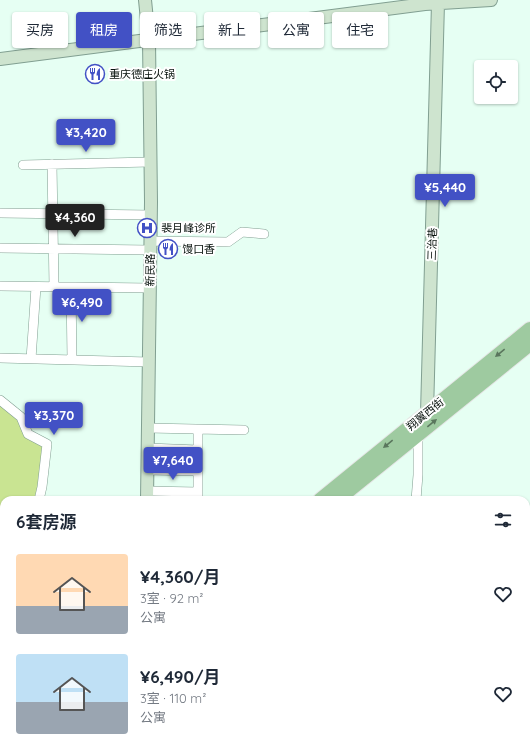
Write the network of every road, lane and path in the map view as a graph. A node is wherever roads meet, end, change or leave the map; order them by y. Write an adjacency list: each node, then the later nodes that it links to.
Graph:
1 (146, 0): 5 (main road, 新民路)
2 (415, 0): 6 (main road)
3 (491, 0): 4 (main road)
4 (444, 2): 7 (main road); 35 (main road, 三治巷)
5 (147, 12)
6 (196, 30)
7 (196, 31)
8 (140, 38): 11 (main road)
9 (140, 38): 12 (main road)
10 (148, 48): 13 (main road, 新民路)
11 (0, 53)
12 (0, 59)
13 (150, 162): 14 (street); 18 (main road, 新民路)
14 (52, 164): 15 (street); 17 (street)
15 (23, 165)
16 (0, 213): 17 (street)
17 (52, 213): 18 (street); 22 (street)
18 (150, 215): 20 (main road, 新民路)
19 (264, 234): 20 (street)
20 (150, 246): 22 (street); 27 (main road, 新民路)
21 (0, 248): 22 (street)
22 (53, 248): 25 (street)
23 (0, 286): 24 (street)
24 (36, 287): 25 (street); 31 (street)
25 (54, 287): 26 (street)
26 (71, 287): 27 (street); 32 (street)
27 (150, 288): 33 (main road, 新民路)
28 (530, 329): 35 (main road, 翔翼西街, one-way to 35)
29 (530, 344): 39 (main road, 翔翼西街, one-way to 29)
30 (0, 358): 31 (street)
31 (31, 359): 32 (street)
32 (72, 360): 33 (street)
33 (149, 362): 36 (main road, 新民路)
34 (0, 400): 44 (street)
35 (427, 413): 47 (main road, 翔翼西街, one-way to 47)
36 (148, 428): 37 (street); 40 (main road, 新民路)
37 (198, 430): 38 (street); 41 (street)
38 (244, 430)
39 (418, 434): 48 (main road, 翔翼西街); 49 (street)
40 (148, 448): 41 (street); 42 (main road, 新民路)
41 (198, 450): 43 (street)
42 (147, 470): 43 (street); 45 (main road, 新民路)
43 (198, 471): 46 (street)
44 (40, 496)
45 (147, 496): 46 (street)
46 (198, 496)
47 (325, 496)
48 (342, 496)
49 (416, 496)

